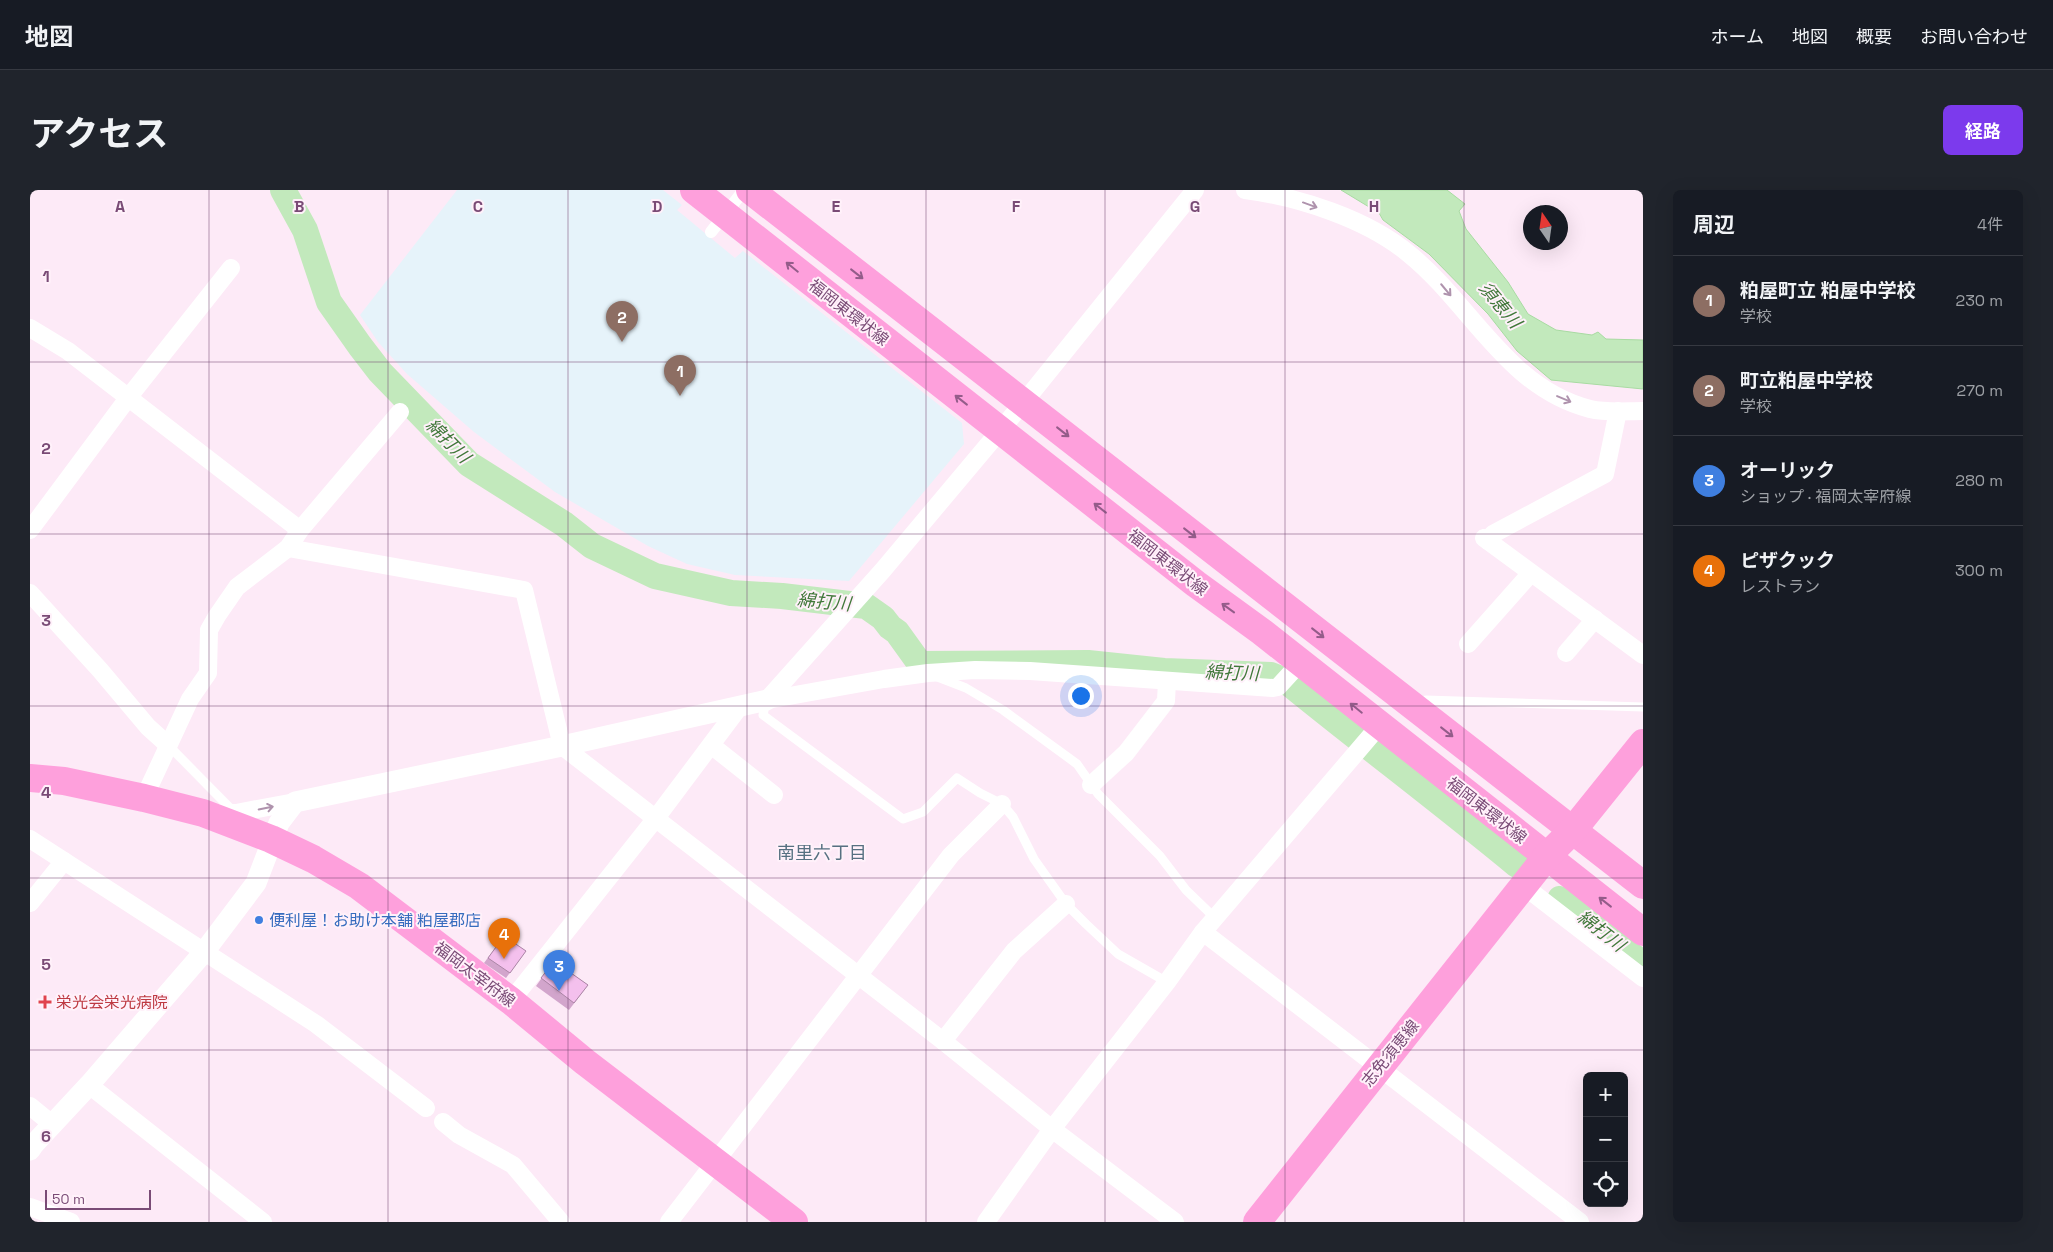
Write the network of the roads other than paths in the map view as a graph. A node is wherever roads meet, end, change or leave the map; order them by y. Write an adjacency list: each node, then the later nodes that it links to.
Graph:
1 (694, 190): 14 (main road, 福岡東環状線, one-way to 1)
2 (744, 190): 6 (street)
3 (750, 190): 10 (main road, one-way to 10)
4 (1196, 190): 10 (street)
5 (1245, 190): 11 (street, one-way to 11)
6 (711, 232)
7 (231, 268): 9 (street)
8 (30, 328): 9 (street)
9 (128, 398): 15 (street); 16 (street)
10 (1024, 402): 14 (street); 45 (main road, one-way to 45)
11 (1618, 411): 12 (street); 18 (street)
12 (1643, 411)
13 (400, 412): 16 (street)
14 (1000, 430): 25 (main road, 福岡東環状線, one-way to 14); 27 (street)
15 (30, 530)
16 (300, 530): 17 (street)
17 (288, 548): 33 (street); 35 (street)
18 (1531, 573): 20 (street); 21 (street)
19 (30, 593): 33 (street)
20 (1595, 620): 22 (street); 23 (street)
21 (1468, 644)
22 (1566, 653)
23 (1643, 655)
24 (928, 673): 26 (street); 27 (street); 37 (lane)
25 (1289, 675): 26 (street); 31 (main road, 福岡東環状線, one-way to 25)
26 (1167, 681): 37 (street)
27 (767, 700): 29 (street); 41 (lane)
28 (1426, 700): 30 (lane)
29 (740, 706): 34 (street); 35 (street)
30 (1643, 706)
31 (1369, 738): 49 (main road, 福岡東環状線); 53 (street)
32 (1643, 742): 45 (main road, 志免須恵線)
33 (168, 745): 39 (street); 43 (lane)
34 (711, 745): 38 (street); 44 (street)
35 (562, 746): 40 (street); 44 (street)
36 (30, 778): 39 (main road, 福岡太宰府線)
37 (1091, 785): 53 (lane)
38 (774, 795)
39 (144, 798): 42 (main road, 福岡太宰府線)
40 (295, 802): 43 (street, one-way to 40); 47 (street)
41 (1002, 804): 52 (lane); 57 (street)
42 (203, 813): 43 (street); 47 (main road, 福岡太宰府線)
43 (236, 814)
44 (656, 818): 57 (street); 60 (street)
45 (1573, 830): 49 (main road, 志免須恵線); 50 (main road)
46 (30, 839): 48 (street)
47 (271, 839): 56 (street); 60 (main road, 福岡太宰府線)
48 (64, 861): 51 (street); 56 (street)
49 (1537, 870): 55 (main road, 福岡東環状線, one-way to 49); 58 (street); 62 (main road, 志免須恵線)
50 (1643, 885)
51 (30, 903)
52 (1066, 904): 59 (lane); 61 (street)
53 (1215, 918): 54 (street)
54 (1203, 932): 59 (street); 62 (street)
55 (1643, 932)
56 (204, 952): 63 (street); 73 (street)
57 (857, 975): 61 (street); 68 (street)
58 (1643, 978)
59 (1166, 982): 66 (street)
60 (512, 1001): 68 (main road, 福岡太宰府線)
61 (943, 1041): 66 (street)
62 (1379, 1066): 70 (street); 78 (main road, 志免須恵線)
63 (90, 1085): 65 (street); 72 (street)
64 (30, 1106): 65 (street)
65 (52, 1124): 67 (street)
66 (1052, 1129): 76 (street); 77 (street)
67 (30, 1150)
68 (716, 1162): 74 (street); 75 (main road, 福岡太宰府線)
69 (30, 1207): 71 (street)
70 (1569, 1219)
71 (71, 1222)
72 (263, 1222)
73 (561, 1222)
74 (669, 1222)
75 (794, 1222)
76 (986, 1222)
77 (1175, 1222)
78 (1257, 1222)

